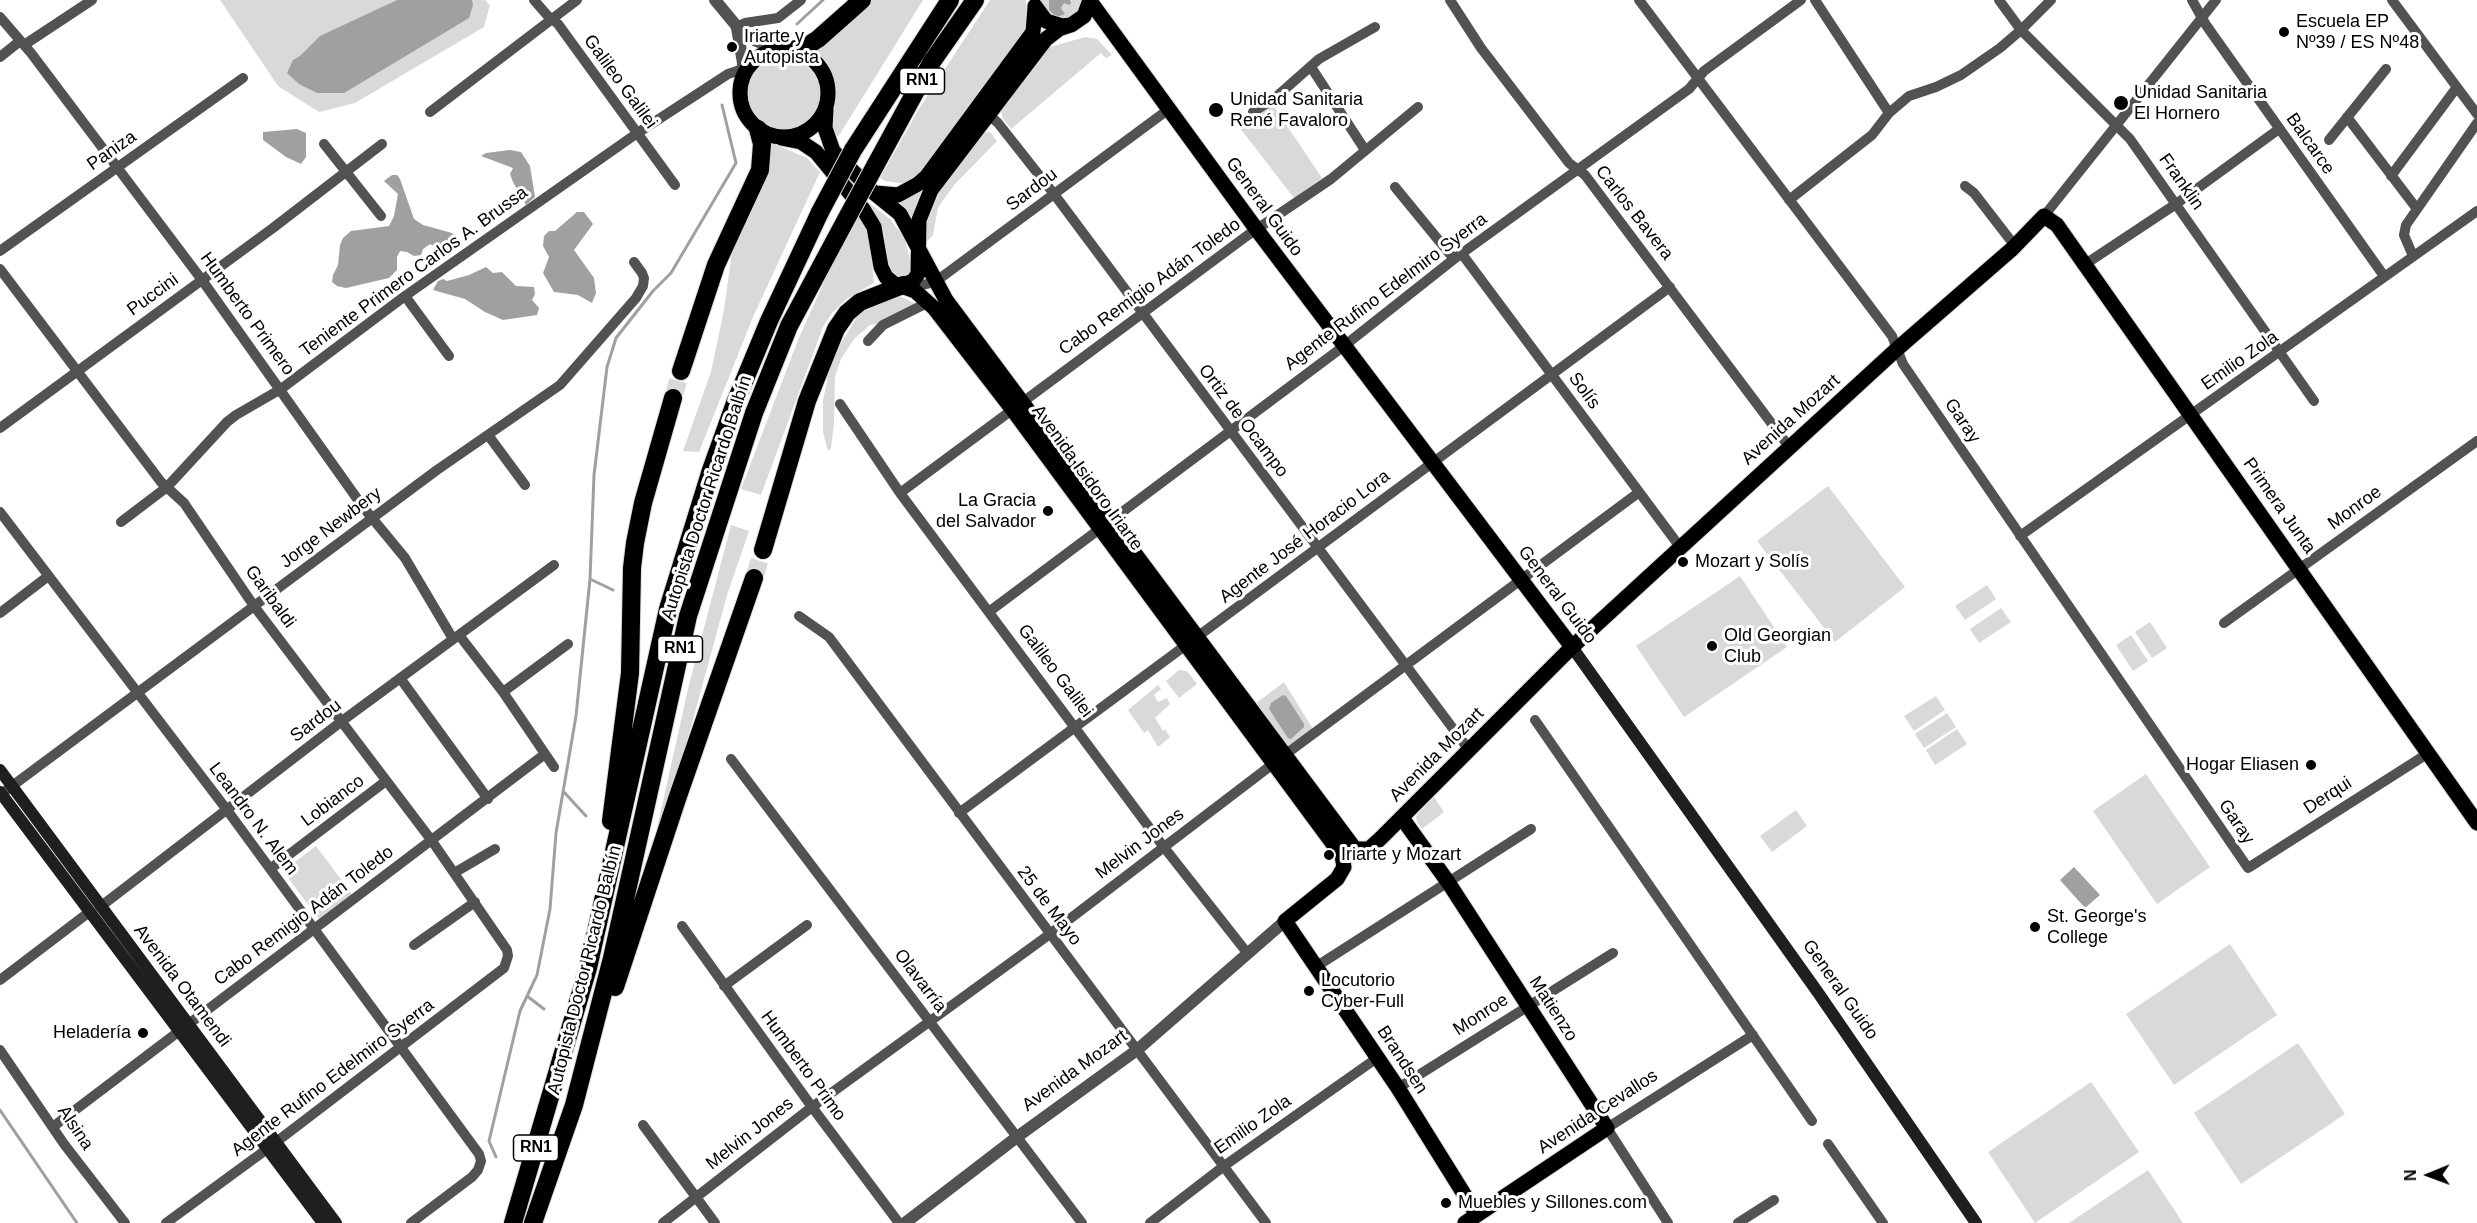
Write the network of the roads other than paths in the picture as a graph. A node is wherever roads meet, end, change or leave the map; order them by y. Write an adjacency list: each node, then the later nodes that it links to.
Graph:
1 (92, 0): 27 (street)
2 (534, 0): 22 (street, Galileo Galilei)
3 (577, 0): 22 (street)
4 (716, 0): 24 (street)
5 (801, 0): 24 (street)
6 (862, 0): 28 (highway)
7 (950, 0): 177 (highway, Autopista Doctor Ricardo Balbín / RN1, bridge)
8 (975, 0): 189 (highway, Autopista Doctor Ricardo Balbín / RN1, bridge)
9 (1450, 0): 56 (street, Carlos Bavera)
10 (1639, 0): 34 (street, Garay)
11 (1801, 0): 34 (street, Agente Rufino Edelmiro Syerra)
12 (1815, 0): 41 (street)
13 (1999, 0): 26 (street, Franklin)
14 (2050, 0): 26 (street)
15 (2192, 0): 21 (street, Balcarce)
16 (2216, 0): 21 (street, Avenida Mozart)
17 (2392, 0): 35 (street)
18 (1090, 1): 23 (main road); 38 (main road, General Guido)
19 (1035, 4): 23 (main road); 62 (main road)
20 (0, 17): 27 (street, Humberto Primero)
21 (2202, 17): 46 (street, Avenida Mozart); 48 (street, Balcarce)
22 (551, 19): 39 (street); 49 (street, Galileo Galilei)
23 (1071, 25): 42 (main road)
24 (736, 27): 28 (street); 32 (street)
25 (1375, 27): 30 (street)
26 (2022, 30): 41 (street); 46 (street, Franklin)
27 (22, 43): 29 (street); 55 (street, Humberto Primero)
28 (789, 50): 32 (main road); 37 (main road)
29 (0, 57)
30 (1311, 67): 40 (street); 54 (street)
31 (2386, 69): 44 (street)
32 (742, 75): 47 (main road); 49 (street, Teniente Primero Carlos A. Brussa)
33 (243, 78): 55 (street, Paniza)
34 (1700, 78): 56 (street, Agente Rufino Edelmiro Syerra); 64 (street, Garay)
35 (2457, 87): 43 (street); 58 (street)
36 (1419, 107): 54 (street, Cabo Remigio Adán Toledo)
37 (826, 109): 50 (main road); 62 (main road, Avenida Isidoro Iriarte)
38 (1169, 109): 63 (street, Sardou); 70 (main road, General Guido)
39 (430, 112)
40 (1253, 112)
41 (1889, 113): 64 (street)
42 (988, 114): 63 (street, Ortiz de Ocampo); 73 (main road)
43 (2477, 114)
44 (2347, 117): 51 (street); 58 (street)
45 (2477, 123): 66 (street)
46 (2115, 125): 65 (street, Franklin); 69 (street, Avenida Mozart)
47 (758, 129): 50 (main road); 92 (highway)
48 (2279, 129): 65 (street); 79 (street, Balcarce)
49 (636, 134): 59 (street, Galileo Galilei); 84 (street, Teniente Primero Carlos A. Brussa)
50 (781, 138): 82 (main road, Avenida Isidoro Iriarte)
51 (2329, 140)
52 (324, 144): 57 (street)
53 (382, 144): 57 (street, Puccini)
54 (1365, 150): 70 (street, Cabo Remigio Adán Toledo)
55 (117, 168): 72 (street, Paniza); 80 (street, Humberto Primero)
56 (1577, 169): 75 (street, Agente Rufino Edelmiro Syerra); 83 (street, Carlos Bavera)
57 (347, 172): 68 (street); 80 (street, Puccini)
58 (2391, 176): 66 (street)
59 (675, 185)
60 (1965, 186): 71 (street)
61 (1395, 187): 75 (street, Solís)
62 (874, 193): 73 (main road, Avenida Isidoro Iriarte)
63 (1054, 194): 81 (street, Sardou); 86 (street, Ortiz de Ocampo)
64 (1789, 200): 89 (street, Garay)
65 (2176, 204): 77 (street); 90 (street, Franklin)
66 (2417, 209): 74 (street)
67 (2477, 212): 74 (street, Emilio Zola)
68 (381, 216)
69 (2044, 216): 71 (main road, Avenida Mozart); 77 (main road, Primera Junta)
70 (1257, 230): 86 (street, Cabo Remigio Adán Toledo); 88 (main road, General Guido)
71 (2015, 246): 89 (main road, Avenida Mozart)
72 (0, 251)
73 (919, 252): 81 (main road, Avenida Isidoro Iriarte); 82 (main road)
74 (2413, 256): 79 (street, Emilio Zola)
75 (1458, 257): 88 (street, Agente Rufino Edelmiro Syerra); 94 (street, Solís)
76 (634, 262): 103 (street, Jorge Newbery)
77 (2084, 266): 100 (main road, Primera Junta)
78 (0, 269): 93 (street, Garibaldi)
79 (2384, 276): 90 (street, Emilio Zola)
80 (202, 280): 93 (street, Puccini); 95 (street, Humberto Primero)
81 (935, 282): 82 (street, Sardou); 85 (main road, Avenida Isidoro Iriarte)
82 (906, 287): 85 (main road, Avenida Isidoro Iriarte); 118 (highway)
83 (1670, 287): 94 (street, Agente José Horacio Lora); 105 (street, Carlos Bavera)
84 (405, 296): 91 (street); 95 (street, Teniente Primero Carlos A. Brussa)
85 (937, 303): 87 (street); 99 (main road, Avenida Isidoro Iriarte)
86 (1142, 313): 99 (street, Cabo Remigio Adán Toledo); 102 (street, Ortiz de Ocampo)
87 (868, 341)
88 (1344, 346): 102 (street, Agente Rufino Edelmiro Syerra); 106 (main road, General Guido)
89 (1897, 349): 105 (main road, Avenida Mozart); 115 (street, Garay)
90 (2281, 352): 97 (street, Franklin); 100 (street, Emilio Zola)
91 (448, 356)
92 (681, 371)
93 (76, 372): 101 (street, Puccini); 108 (street, Garibaldi)
94 (1551, 375): 106 (street, Agente José Horacio Lora); 110 (street, Solís)
95 (280, 389): 108 (street, Teniente Primero Carlos A. Brussa); 112 (street, Humberto Primero)
96 (673, 398): 177 (highway)
97 (2314, 401)
98 (840, 404): 109 (street, Galileo Galilei)
99 (1018, 405): 109 (street, Cabo Remigio Adán Toledo); 114 (main road, Avenida Isidoro Iriarte)
100 (2190, 416): 115 (street, Emilio Zola); 120 (main road, Primera Junta)
101 (0, 428)
102 (1229, 430): 114 (street, Agente Rufino Edelmiro Syerra); 117 (street, Ortiz de Ocampo)
103 (488, 435): 107 (street); 112 (street, Jorge Newbery)
104 (2477, 441): 120 (street, Monroe)
105 (1790, 448): 116 (main road, Avenida Mozart)
106 (1432, 461): 117 (street, Agente José Horacio Lora); 123 (main road, General Guido)
107 (525, 485)
108 (167, 487): 113 (street, Teniente Primero Carlos A. Brussa); 124 (street, Garibaldi)
109 (900, 493): 125 (street, Galileo Galilei)
110 (1638, 493): 116 (street, Solís); 123 (street, Melvin Jones)
111 (0, 512): 121 (street, Leandro N. Alem)
112 (374, 517): 124 (street, Jorge Newbery); 129 (street, Humberto Primero)
113 (121, 522)
114 (1106, 524): 125 (street, Agente Rufino Edelmiro Syerra); 130 (main road, Avenida Isidoro Iriarte)
115 (2020, 536): 159 (street, Garay)
116 (1680, 547): 132 (main road, Avenida Mozart)
117 (1318, 548): 130 (street, Agente José Horacio Lora); 133 (street, Ortiz de Ocampo)
118 (763, 550)
119 (554, 565): 129 (street, Sardou)
120 (2299, 568): 128 (street, Monroe); 142 (main road, Primera Junta)
121 (48, 577): 126 (street); 136 (street, Leandro N. Alem)
122 (754, 578): 189 (highway)
123 (1522, 580): 132 (main road, General Guido); 133 (street, Melvin Jones)
124 (254, 606): 136 (street, Jorge Newbery); 138 (street, Garibaldi)
125 (990, 611): 139 (street, Galileo Galilei)
126 (0, 613)
127 (799, 616): 151 (street, 25 de Mayo)
128 (2224, 623)
129 (456, 637): 134 (street, Sardou); 135 (street, Humberto Primero)
130 (1193, 641): 139 (street, Agente José Horacio Lora); 144 (main road, Avenida Isidoro Iriarte)
131 (568, 644): 135 (street)
132 (1572, 647): 140 (main road, Avenida Mozart); 219 (main road, General Guido)
133 (1405, 666): 140 (street, Ortiz de Ocampo); 144 (street, Melvin Jones)
134 (400, 678): 138 (street, Sardou); 149 (street)
135 (503, 692): 141 (street, Humberto Primero)
136 (137, 693): 148 (street, Jorge Newbery); 150 (street, Leandro N. Alem)
137 (1535, 720): 183 (street)
138 (342, 722): 147 (street, Garibaldi); 150 (street, Sardou)
139 (1076, 727): 151 (street, Agente José Horacio Lora); 156 (street, Galileo Galilei)
140 (1468, 750): 152 (main road, Avenida Mozart)
141 (545, 754): 145 (street, Humberto Primero); 149 (street, Cabo Remigio Adán Toledo)
142 (2427, 754): 153 (main road, Primera Junta); 159 (street, Derqui)
143 (731, 759): 181 (street, Olavarría)
144 (1280, 759): 156 (street, Melvin Jones); 158 (main road, Avenida Isidoro Iriarte); 161 (main road, Avenida Isidoro Iriarte)
145 (554, 767)
146 (0, 771): 148 (main road, Avenida Otamendi)
147 (386, 782): 155 (street, Garibaldi); 160 (street, Lobianco)
148 (3, 792): 165 (main road, Avenida Otamendi); 166 (main road, Avenida Otamendi)
149 (488, 799): 155 (street, Cabo Remigio Adán Toledo)
150 (227, 810): 160 (street, Leandro N. Alem); 165 (street, Sardou)
151 (959, 813): 171 (street, 25 de Mayo)
152 (1402, 818): 158 (main road, Avenida Mozart); 163 (main road, Matienzo)
153 (2477, 823)
154 (1532, 830): 163 (street)
155 (432, 841): 162 (street, Garibaldi); 170 (street, Cabo Remigio Adán Toledo)
156 (1163, 846): 171 (street, Melvin Jones); 175 (street, Galileo Galilei)
157 (495, 849): 162 (street)
158 (1369, 849)
159 (2248, 868)
160 (270, 869): 170 (street, Leandro N. Alem)
161 (1343, 872): 167 (main road, Avenida Mozart)
162 (454, 873): 164 (street, Garibaldi)
163 (1448, 882): 176 (street); 180 (main road, Matienzo)
164 (475, 902): 172 (street); 173 (street, Garibaldi)
165 (100, 907): 182 (main road, Avenida Otamendi)
166 (88, 913): 178 (street); 182 (main road, Avenida Otamendi)
167 (1285, 921): 175 (street, Avenida Mozart); 176 (main road, Brandsen)
168 (807, 925): 179 (street)
169 (682, 926): 179 (street, Humberto Primo)
170 (315, 930): 182 (street, Cabo Remigio Adán Toledo); 184 (street, Leandro N. Alem)
171 (1050, 934): 181 (street, Melvin Jones); 186 (street, 25 de Mayo)
172 (414, 945)
173 (507, 950): 184 (street, Agente Rufino Edelmiro Syerra)
174 (1613, 953): 180 (street, Monroe)
175 (1248, 954): 186 (street, Avenida Mozart)
176 (1317, 966): 187 (main road, Brandsen)
177 (588, 968): 207 (highway, Autopista Doctor Ricardo Balbín / RN1)
178 (0, 980)
179 (724, 986): 190 (street, Humberto Primo)
180 (1527, 1005): 188 (street, Monroe); 194 (main road, Matienzo)
181 (930, 1021): 190 (street, Melvin Jones); 195 (street, Olavarría)
182 (183, 1027): 193 (street, Cabo Remigio Adán Toledo); 197 (main road, Avenida Otamendi)
183 (1753, 1035): 191 (street); 194 (street, Avenida Cevallos)
184 (402, 1047): 197 (street, Agente Rufino Edelmiro Syerra); 206 (street, Leandro N. Alem)
185 (0, 1050): 193 (street, Alsina)
186 (1137, 1050): 195 (street, Avenida Mozart); 198 (street, 25 de Mayo)
187 (1377, 1058): 188 (main road, Brandsen); 198 (street, Emilio Zola)
188 (1398, 1088): 201 (main road, Brandsen)
189 (574, 1105): 208 (highway, Autopista Doctor Ricardo Balbín / RN1)
190 (812, 1107): 199 (street, Melvin Jones); 211 (street, Humberto Primo)
191 (1812, 1121)
192 (643, 1125): 199 (street)
193 (54, 1126): 202 (street, Alsina)
194 (1607, 1128): 201 (main road, Avenida Cevallos); 216 (street, Matienzo)
195 (1017, 1137): 212 (street, Avenida Mozart); 213 (street, Olavarría)
196 (1828, 1144): 218 (street)
197 (271, 1146): 203 (street, Agente Rufino Edelmiro Syerra); 204 (main road, Avenida Otamendi); 205 (main road, Avenida Otamendi)
198 (1224, 1166): 214 (street, Emilio Zola); 215 (street, 25 de Mayo)
199 (695, 1196): 209 (street, Melvin Jones); 210 (street)
200 (1774, 1200): 217 (street)
201 (1475, 1220)
202 (125, 1223)
203 (166, 1223)
204 (322, 1223)
205 (336, 1223)
206 (411, 1223)
207 (513, 1223)
208 (533, 1223)
209 (663, 1223)
210 (715, 1223)
211 (899, 1223)
212 (905, 1223)
213 (1082, 1223)
214 (1150, 1223)
215 (1266, 1223)
216 (1668, 1223)
217 (1738, 1223)
218 (1883, 1223)
219 (1976, 1223)

